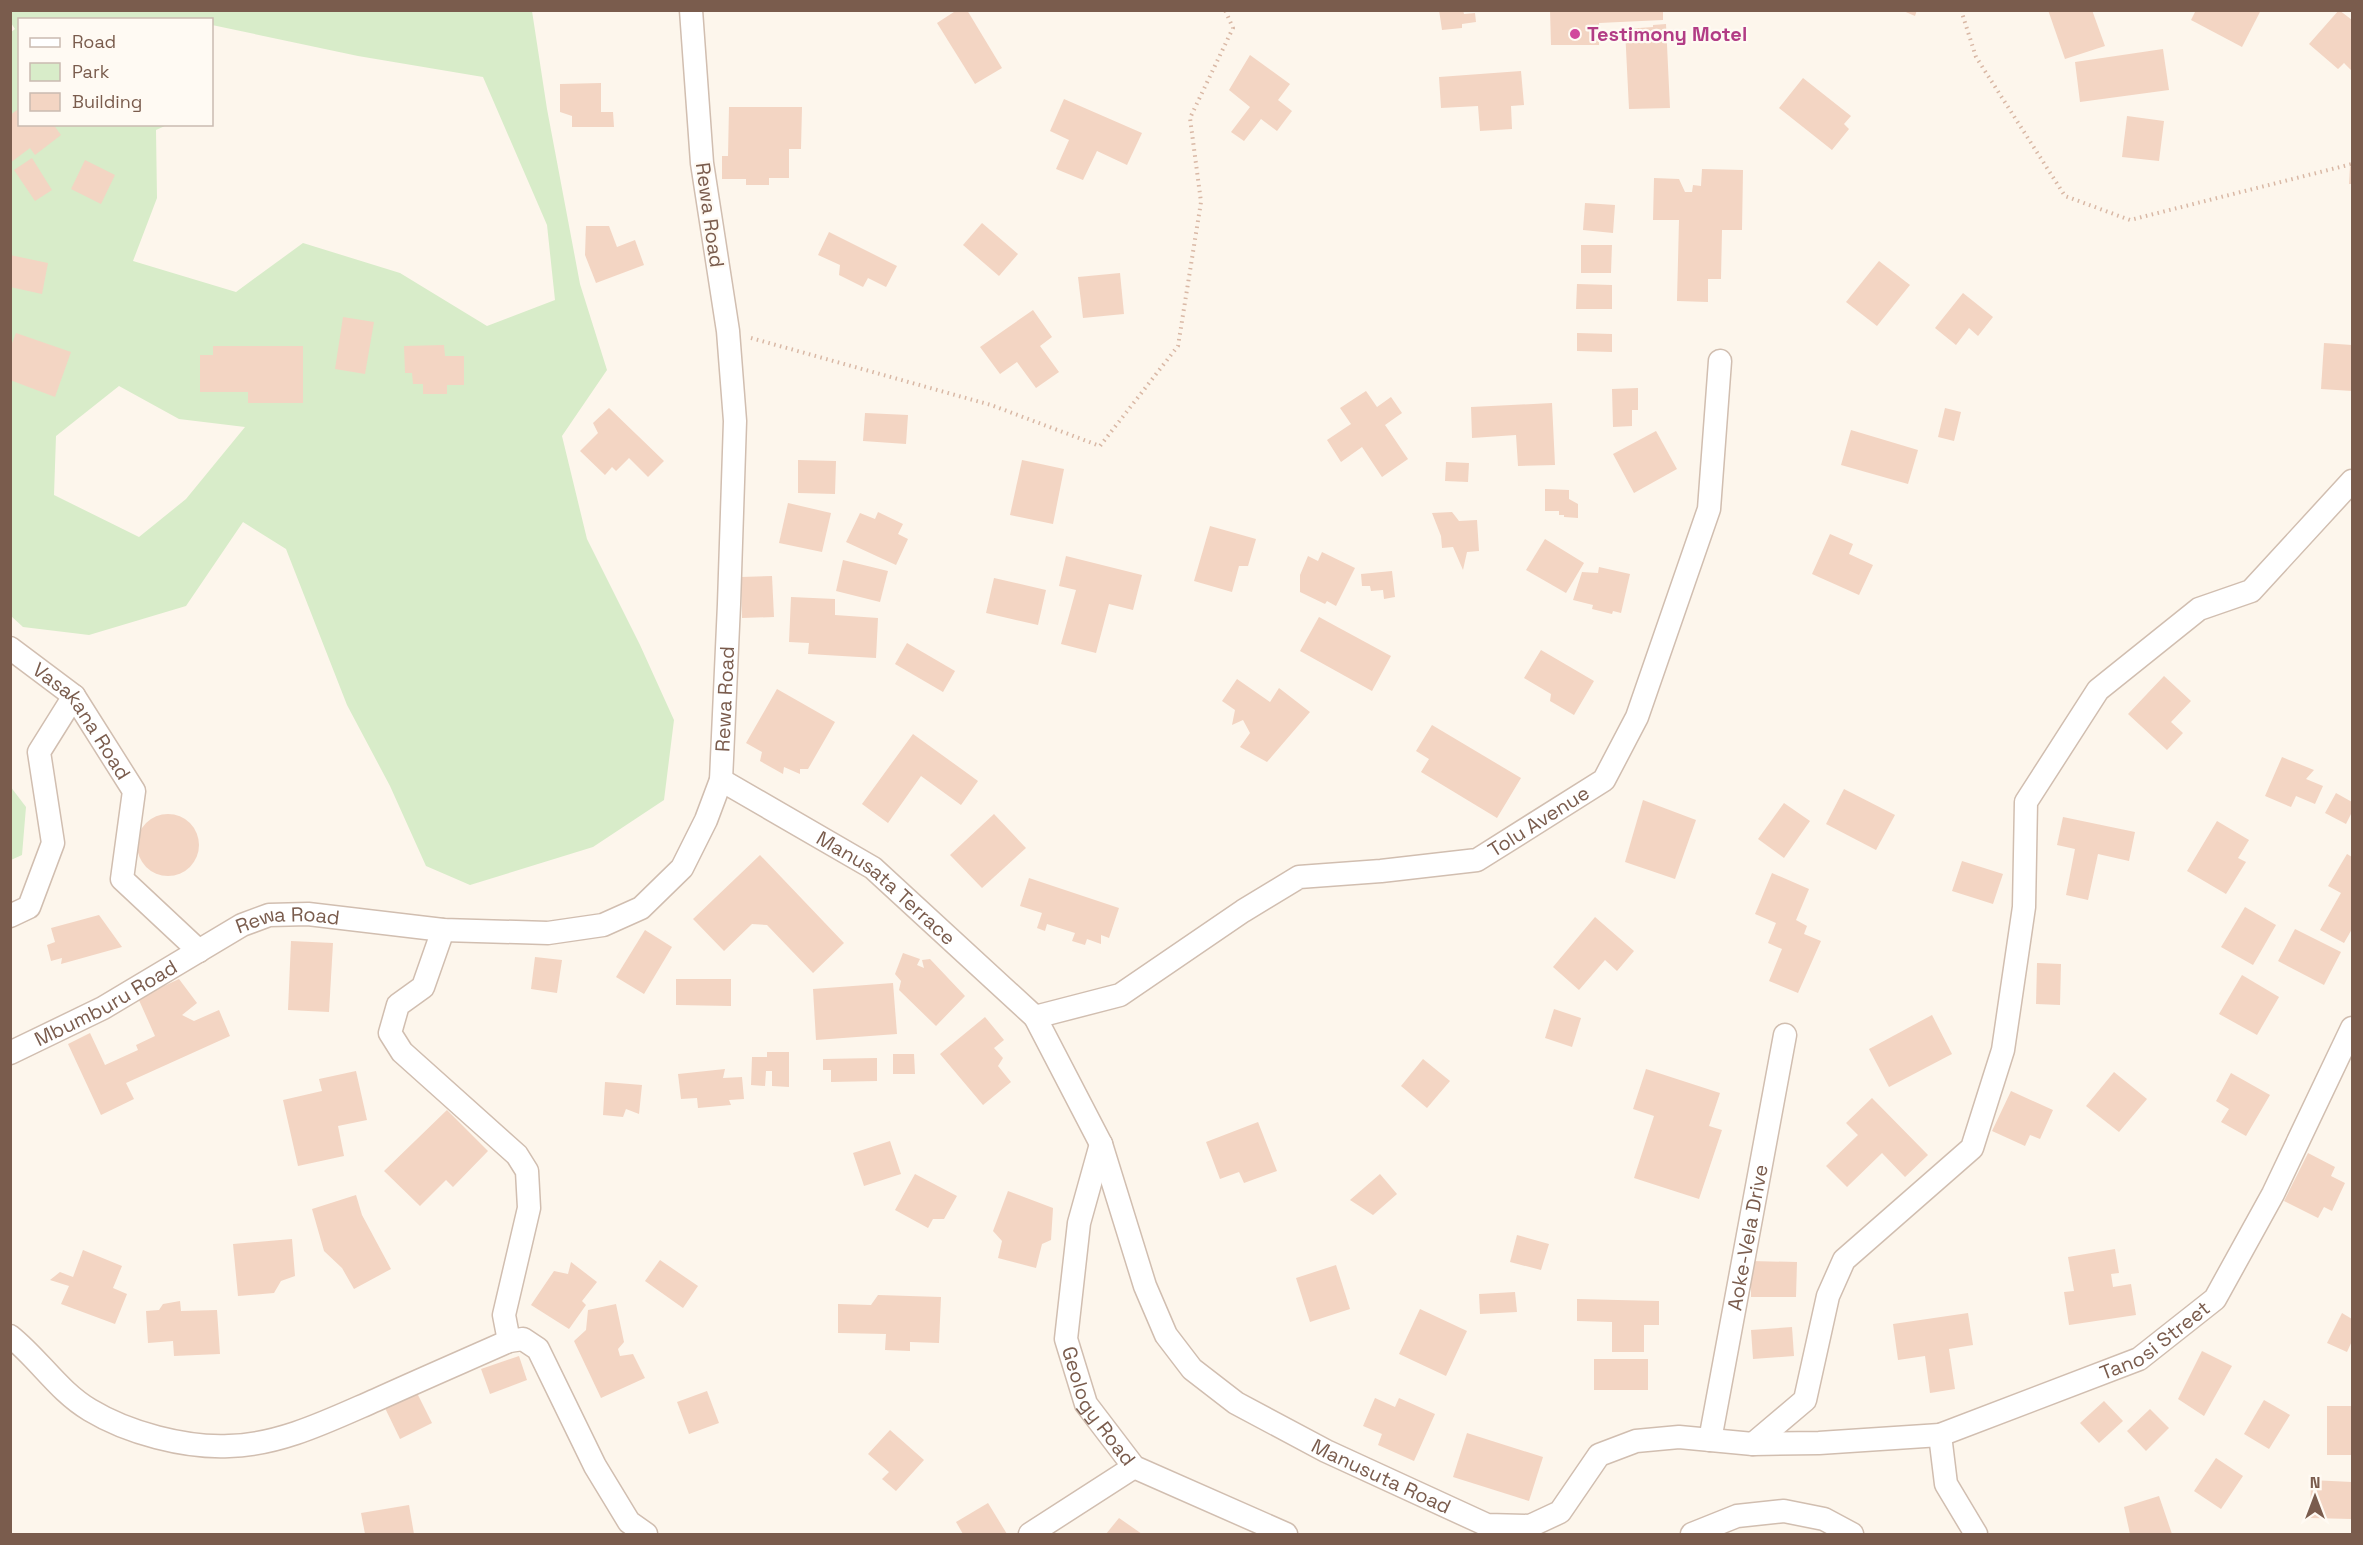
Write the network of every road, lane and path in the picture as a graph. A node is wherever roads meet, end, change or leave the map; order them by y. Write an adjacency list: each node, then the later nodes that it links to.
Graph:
1 (691, 10): 5 (street, Rewa Road)
2 (1225, 10): 5 (path)
3 (1961, 10): 4 (path)
4 (2352, 164)
5 (728, 331): 10 (street, Rewa Road)
6 (1720, 362): 14 (street, Tolu Avenue)
7 (2352, 481): 23 (street)
8 (10, 648): 9 (street, Vasakana Road)
9 (74, 696): 11 (street); 13 (street, Vasakana Road)
10 (720, 780): 12 (street, Rewa Road); 14 (street, Manusata Terrace)
11 (10, 916)
12 (443, 930): 13 (street, Rewa Road); 20 (street)
13 (199, 951): 17 (street, Mbumburu Road)
14 (1035, 1017): 18 (street, Manusuta Road)
15 (2352, 1028): 21 (street, Tanosi Street)
16 (1785, 1035): 22 (street, Aoke-Vela Drive)
17 (10, 1053)
18 (1101, 1144): 22 (street, Manusuta Road); 24 (street, Geology Road)
19 (10, 1336): 20 (street)
20 (509, 1341): 25 (street)
21 (1940, 1435): 23 (street, Manusuta Road); 30 (street)
22 (1710, 1440): 23 (street, Manusuta Road)
23 (1753, 1444)
24 (1134, 1467): 26 (street); 27 (street, Geology Road)
25 (646, 1534)
26 (1030, 1534)
27 (1286, 1534)
28 (1692, 1534): 29 (street)
29 (1852, 1534)
30 (1976, 1534)

